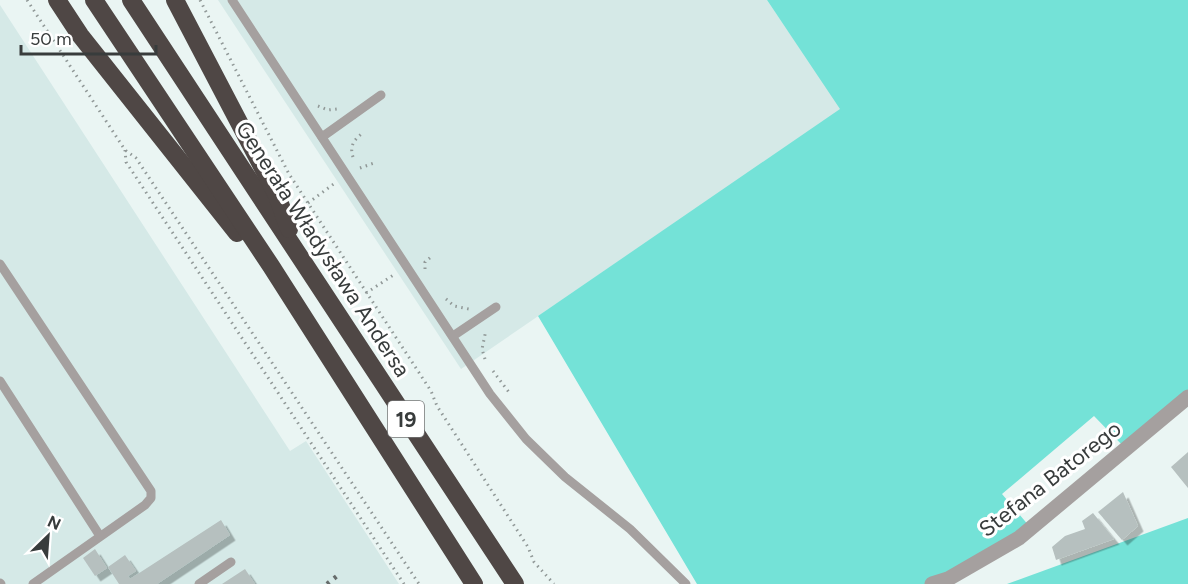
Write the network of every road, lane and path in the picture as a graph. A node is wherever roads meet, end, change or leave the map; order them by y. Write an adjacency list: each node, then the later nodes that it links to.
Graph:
1 (27, 0): 11 (path)
2 (57, 0): 18 (highway)
3 (94, 0): 18 (highway, 19)
4 (131, 0): 15 (highway, Generała Władysława Andersa / 19)
5 (175, 0): 15 (highway)
6 (200, 0): 14 (path)
7 (231, 0): 10 (lane)
8 (381, 95): 10 (lane)
9 (364, 132): 12 (path)
10 (322, 137): 13 (lane)
11 (126, 150): 36 (path); 37 (path)
12 (375, 163)
13 (347, 175): 14 (path); 19 (lane)
14 (308, 203): 21 (path)
15 (298, 255): 39 (highway, Generała Władysława Andersa / 19)
16 (432, 256): 20 (path)
17 (0, 264): 32 (lane)
18 (271, 266): 38 (highway, 19)
19 (406, 267): 21 (path); 26 (lane)
20 (430, 276)
21 (366, 293): 40 (path)
22 (442, 293): 24 (path)
23 (496, 307): 26 (lane)
24 (474, 309)
25 (488, 326): 27 (path)
26 (453, 336): 41 (lane)
27 (485, 360)
28 (492, 369): 31 (path)
29 (0, 381): 32 (lane)
30 (1188, 397): 42 (street, Stefana Batorego)
31 (513, 399)
32 (100, 536): 34 (lane)
33 (231, 562): 35 (lane)
34 (33, 584)
35 (199, 584)
36 (404, 584)
37 (419, 584)
38 (474, 584)
39 (515, 584)
40 (555, 584)
41 (686, 584)
42 (932, 584)

